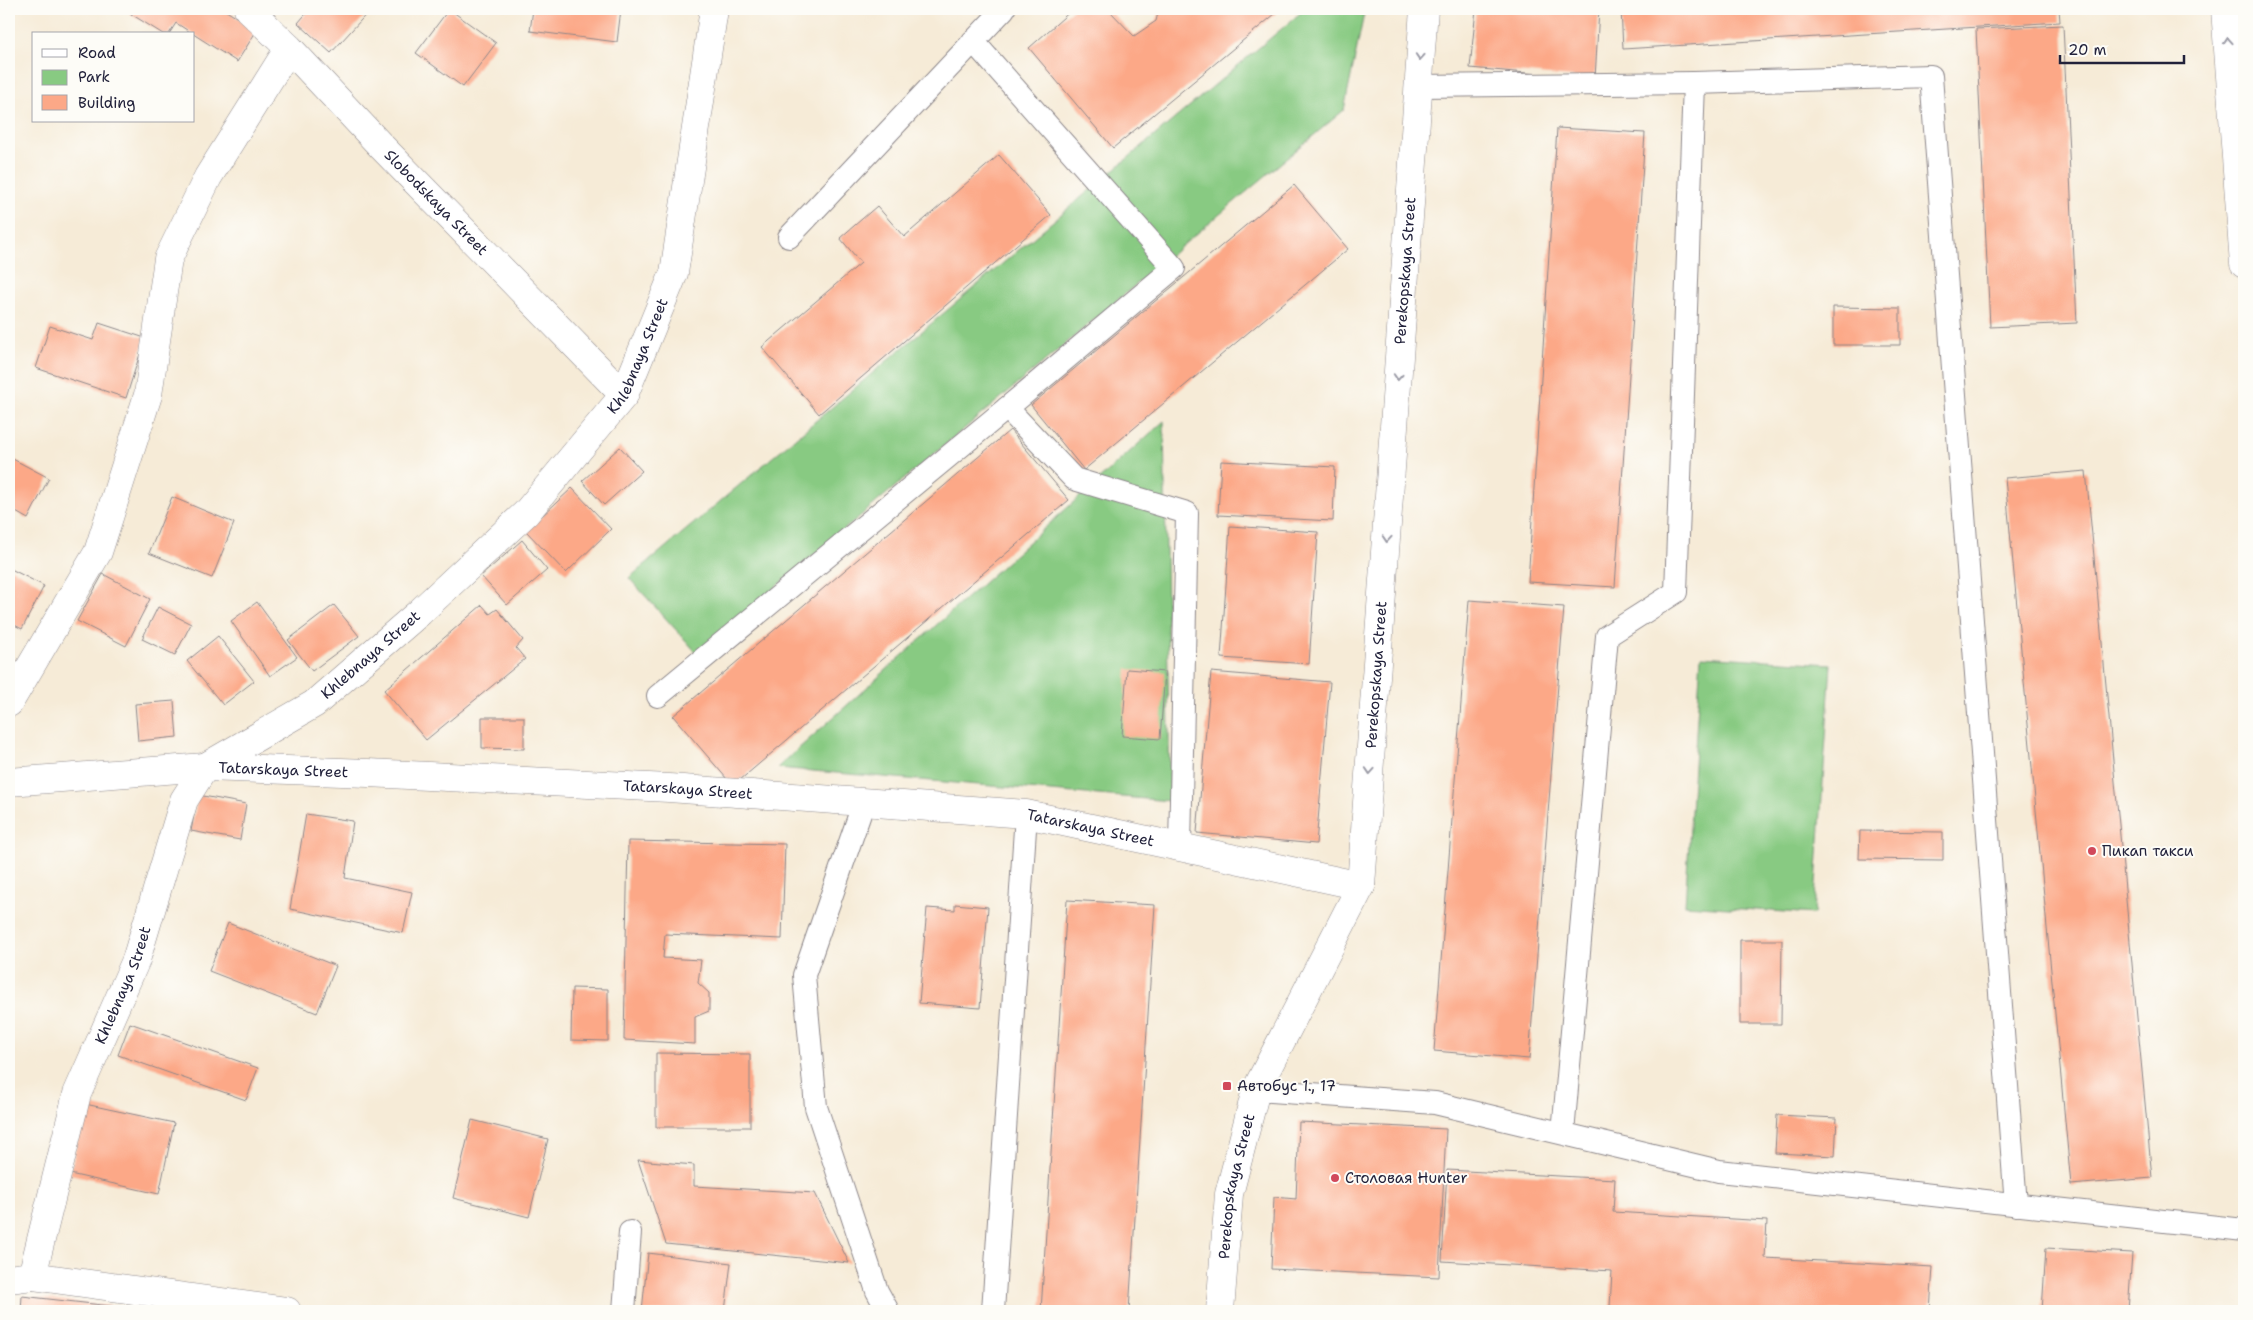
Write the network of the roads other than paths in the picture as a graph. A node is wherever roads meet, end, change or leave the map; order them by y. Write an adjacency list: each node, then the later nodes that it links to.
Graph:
1 (248, 9): 7 (street, Slobodskaya Street)
2 (714, 9): 12 (street, Khlebnaya Street)
3 (1004, 9): 6 (lane)
4 (1424, 9): 9 (street, Perekopskaya Street, one-way to 9)
5 (2226, 9): 11 (street, one-way to 5)
6 (974, 41): 10 (lane); 13 (lane)
7 (289, 48): 12 (street, Slobodskaya Street); 15 (street)
8 (1694, 84): 9 (lane); 23 (lane); 24 (lane)
9 (1418, 86): 21 (street, Perekopskaya Street, one-way to 21)
10 (790, 237)
11 (2244, 264)
12 (624, 395): 16 (street, Khlebnaya Street)
13 (1007, 408): 14 (lane); 20 (lane)
14 (658, 696)
15 (9, 703)
16 (205, 767): 17 (street, Tatarskaya Street); 18 (street, Tatarskaya Street); 27 (street, Khlebnaya Street)
17 (9, 782)
18 (864, 802): 19 (street, Tatarskaya Street); 30 (lane)
19 (1026, 814): 20 (street, Tatarskaya Street); 31 (lane)
20 (1180, 847): 21 (street, Tatarskaya Street)
21 (1361, 886): 22 (street, Perekopskaya Street)
22 (1256, 1090): 23 (lane); 32 (street, Perekopskaya Street)
23 (1563, 1133): 24 (lane)
24 (2016, 1205): 25 (lane)
25 (2244, 1230)
26 (630, 1232): 29 (lane)
27 (21, 1277): 28 (street)
28 (287, 1311)
29 (624, 1311)
30 (888, 1311)
31 (993, 1311)
32 (1220, 1311)

